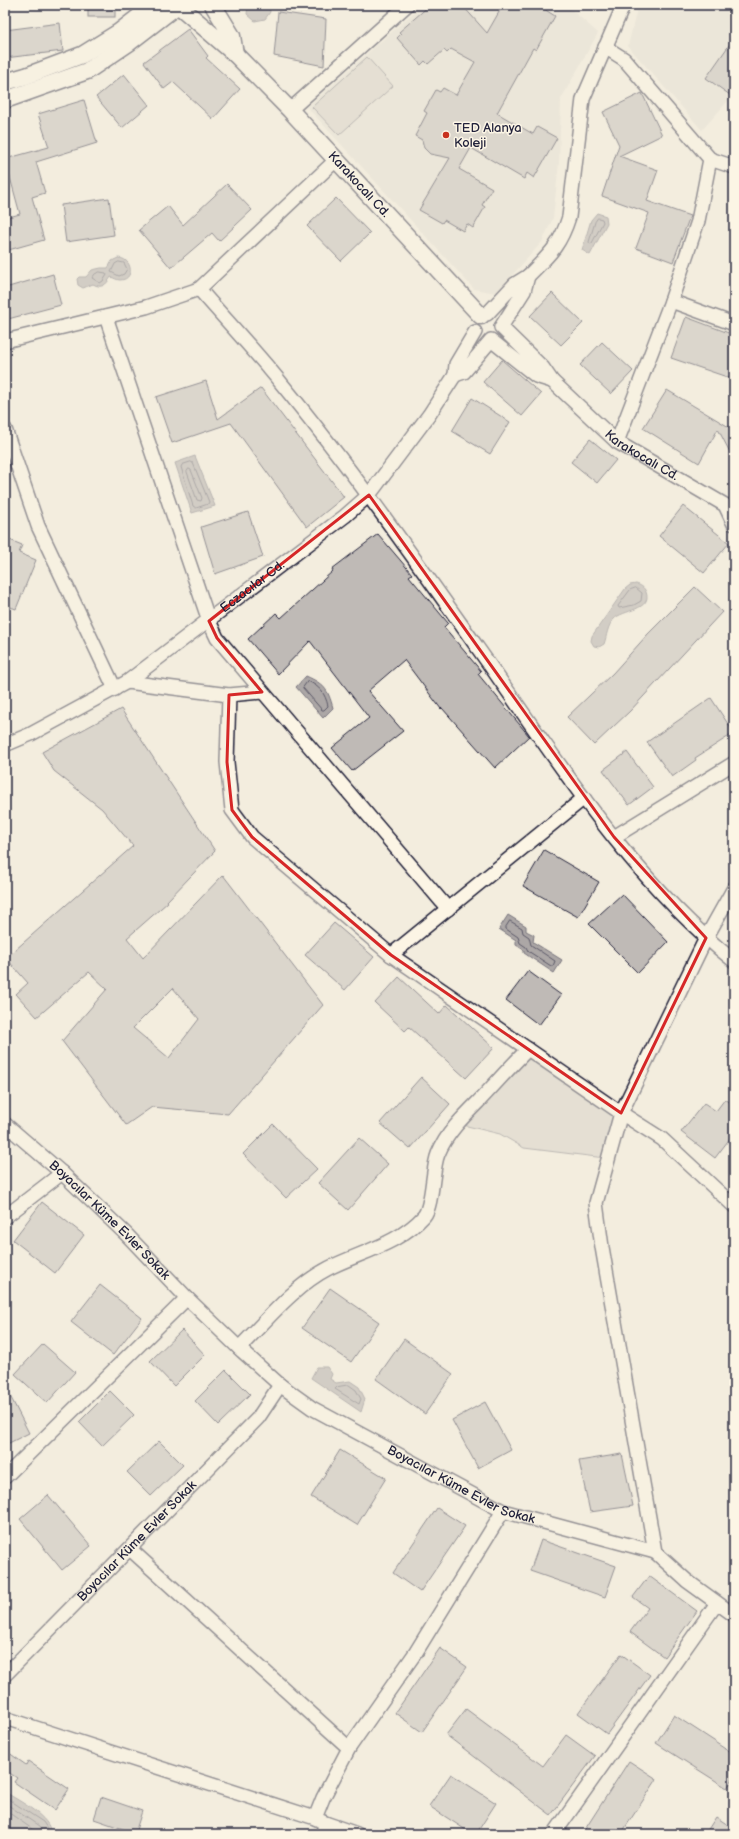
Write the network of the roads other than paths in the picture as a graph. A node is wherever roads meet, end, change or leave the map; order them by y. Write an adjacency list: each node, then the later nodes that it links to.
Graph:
1 (154, 5): 8 (street)
2 (178, 5): 7 (street, Karakocalı Cd.); 9 (street)
3 (213, 5): 7 (street)
4 (407, 5): 10 (street)
5 (623, 5): 6 (street)
6 (605, 47): 11 (street); 14 (street)
7 (235, 54): 10 (street, Karakocalı Cd.)
8 (5, 82)
9 (5, 100)
10 (290, 110): 12 (street, Karakocalı Cd.)
11 (710, 159): 13 (street); 16 (street)
12 (336, 160): 15 (street); 17 (street, Karakocalı Cd.)
13 (734, 167)
14 (528, 276): 17 (street); 20 (street)
15 (199, 289): 18 (street); 28 (street)
16 (671, 301): 19 (street); 27 (street)
17 (484, 315): 20 (street); 21 (street)
18 (106, 317): 23 (street); 31 (street)
19 (734, 324)
20 (501, 327): 22 (street); 25 (street)
21 (475, 332): 22 (street); 24 (street)
22 (491, 340): 24 (street); 25 (street)
23 (5, 341)
24 (455, 375): 28 (street, Eczacılar Cd.)
25 (552, 381): 27 (street, Karakocalı Cd.)
26 (5, 429): 33 (street)
27 (617, 442): 29 (street, Karakocalı Cd.)
28 (369, 495): 31 (street, Eczacılar Cd.); 38 (street)
29 (729, 504): 30 (street, Karakocalı Cd.)
30 (734, 524)
31 (209, 620): 32 (street, Eczacılar Cd.); 34 (street)
32 (127, 682): 33 (street, Eczacılar Cd.); 35 (street)
33 (115, 688): 36 (street, Eczacılar Cd.)
34 (262, 692): 35 (street); 41 (street)
35 (229, 695): 43 (street)
36 (5, 745)
37 (734, 763): 39 (street)
38 (584, 798): 39 (street); 41 (street)
39 (614, 837): 42 (street)
40 (734, 888): 42 (street)
41 (448, 908): 43 (street)
42 (706, 938): 44 (street); 46 (street)
43 (391, 955): 45 (street)
44 (734, 961)
45 (528, 1049): 46 (street); 52 (street)
46 (622, 1113): 49 (street); 57 (street)
47 (5, 1124): 48 (street, Boyacılar Küme Evler Sokak)
48 (62, 1173): 50 (street); 51 (street, Boyacılar Küme Evler Sokak)
49 (734, 1206)
50 (5, 1217)
51 (187, 1298): 52 (street, Boyacılar Küme Evler Sokak); 54 (street)
52 (239, 1348): 53 (street, Boyacılar Küme Evler Sokak)
53 (280, 1385): 55 (street, Boyacılar Küme Evler Sokak); 56 (street, Boyacılar Küme Evler Sokak)
54 (5, 1477)
55 (503, 1511): 57 (street, Boyacılar Küme Evler Sokak); 62 (street)
56 (130, 1549): 60 (street, Boyacılar Küme Evler Sokak); 62 (street)
57 (655, 1552): 58 (street)
58 (717, 1603): 59 (street); 65 (street)
59 (734, 1614)
60 (5, 1675)
61 (5, 1718): 63 (street)
62 (349, 1748): 63 (street)
63 (321, 1825): 64 (street)
64 (357, 1834)
65 (554, 1834)

